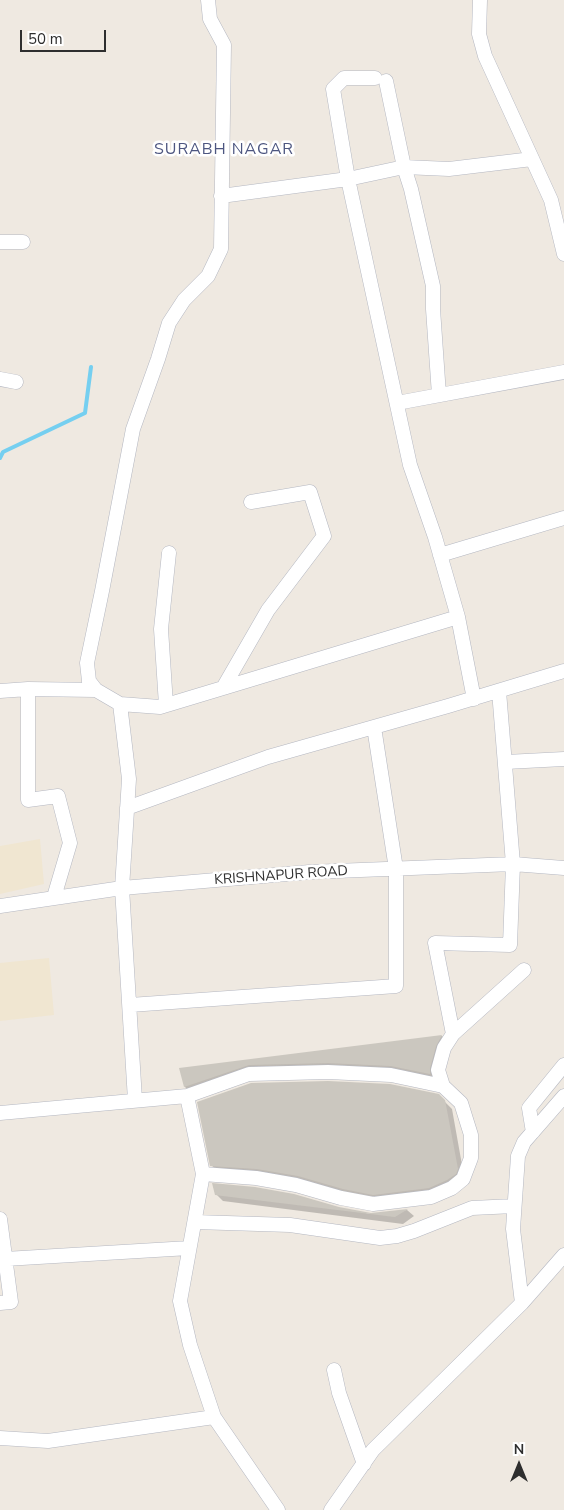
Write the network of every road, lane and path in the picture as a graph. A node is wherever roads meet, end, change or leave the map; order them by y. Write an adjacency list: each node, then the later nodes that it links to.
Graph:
1 (208, 0): 6 (street)
2 (480, 0): 3 (street)
3 (532, 159): 4 (street); 9 (street)
4 (404, 167): 5 (street); 5 (street); 13 (street)
5 (348, 179): 6 (street); 14 (street)
6 (221, 196): 23 (street)
7 (0, 242): 8 (street)
8 (23, 242)
9 (564, 254)
10 (564, 372): 13 (street)
11 (0, 379): 12 (street)
12 (16, 382)
13 (439, 395): 14 (street)
14 (397, 403): 18 (street)
15 (251, 502): 21 (street)
16 (564, 518): 18 (street)
17 (168, 553): 28 (street)
18 (440, 555): 19 (street)
19 (458, 617): 21 (street); 26 (street)
20 (564, 671): 25 (street)
21 (223, 688): 28 (street)
22 (28, 689): 23 (street); 24 (street); 37 (street)
23 (96, 690): 27 (street)
24 (0, 691)
25 (499, 691): 26 (street); 31 (street)
26 (474, 699): 29 (street)
27 (120, 704): 28 (street); 32 (street)
28 (166, 705)
29 (374, 727): 32 (street); 35 (street)
30 (564, 759): 31 (street)
31 (506, 762): 33 (street)
32 (128, 808): 36 (street)
33 (513, 864): 34 (street, KRISHNAPUR ROAD); 35 (street, KRISHNAPUR ROAD); 41 (street)
34 (564, 868)
35 (396, 869): 36 (street, KRISHNAPUR ROAD); 40 (street)
36 (122, 888): 37 (street, KRISHNAPUR ROAD); 40 (street)
37 (54, 897): 38 (street, KRISHNAPUR ROAD)
38 (0, 906)
39 (524, 970): 41 (street)
40 (130, 1005): 46 (street)
41 (453, 1034): 43 (street)
42 (564, 1065): 48 (street)
43 (443, 1086): 44 (street); 49 (street)
44 (187, 1096): 46 (street); 49 (street)
45 (564, 1096): 48 (street)
46 (135, 1100): 47 (street)
47 (0, 1113)
48 (533, 1132): 50 (street)
49 (203, 1174): 52 (street)
50 (514, 1206): 52 (street); 57 (street)
51 (0, 1219): 55 (street)
52 (195, 1222): 53 (street)
53 (189, 1248): 55 (street); 59 (street)
54 (564, 1255): 57 (street)
55 (5, 1259): 56 (street)
56 (0, 1303)
57 (522, 1303): 61 (street)
58 (334, 1370): 61 (street)
59 (214, 1418): 60 (street); 62 (street)
60 (0, 1438)
61 (364, 1464): 63 (street)
62 (277, 1510)
63 (331, 1510)

